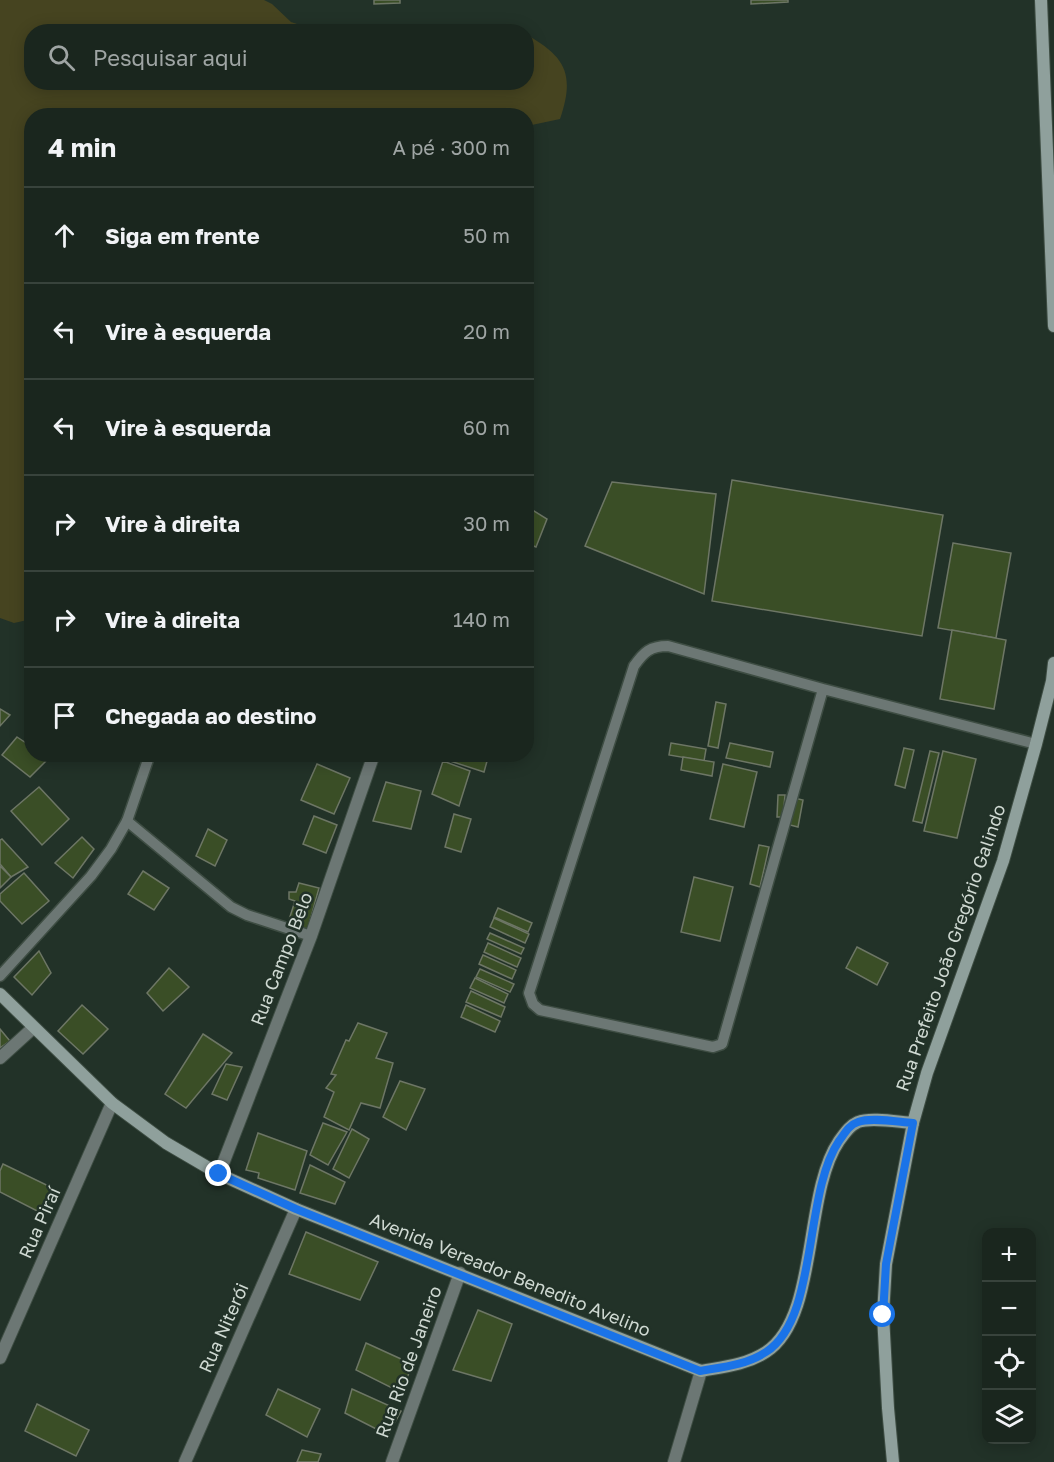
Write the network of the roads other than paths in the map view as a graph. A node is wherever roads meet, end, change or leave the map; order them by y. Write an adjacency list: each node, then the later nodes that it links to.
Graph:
1 (1041, 0): 2 (main road)
2 (1054, 326)
3 (1054, 663): 5 (main road, Rua Prefeito João Gregório Galindo)
4 (823, 689): 4 (lane); 6 (lane)
5 (1049, 717): 6 (main road, Rua Prefeito João Gregório Galindo)
6 (1036, 744): 16 (main road, Rua Prefeito João Gregório Galindo)
7 (147, 762): 9 (lane)
8 (371, 762): 10 (street, Rua Campo Belo)
9 (128, 821): 10 (lane); 11 (lane)
10 (311, 936): 17 (street, Rua Campo Belo)
11 (0, 976)
12 (0, 994): 13 (main road, Avenida Vereador Benedito Avelino)
13 (33, 1028): 14 (street); 15 (main road, Avenida Vereador Benedito Avelino)
14 (0, 1058)
15 (112, 1103): 17 (main road, Avenida Vereador Benedito Avelino); 20 (street, Rua Piraí)
16 (913, 1123): 21 (main road); 25 (main road, Rua Prefeito João Gregório Galindo)
17 (219, 1174): 18 (main road, Avenida Vereador Benedito Avelino)
18 (296, 1209): 19 (main road, Avenida Vereador Benedito Avelino); 22 (street, Rua Niterói)
19 (460, 1273): 21 (main road, Avenida Vereador Benedito Avelino); 23 (street, Rua Rio de Janeiro)
20 (0, 1358)
21 (700, 1371): 24 (street)
22 (185, 1462)
23 (392, 1462)
24 (674, 1462)
25 (893, 1462)

